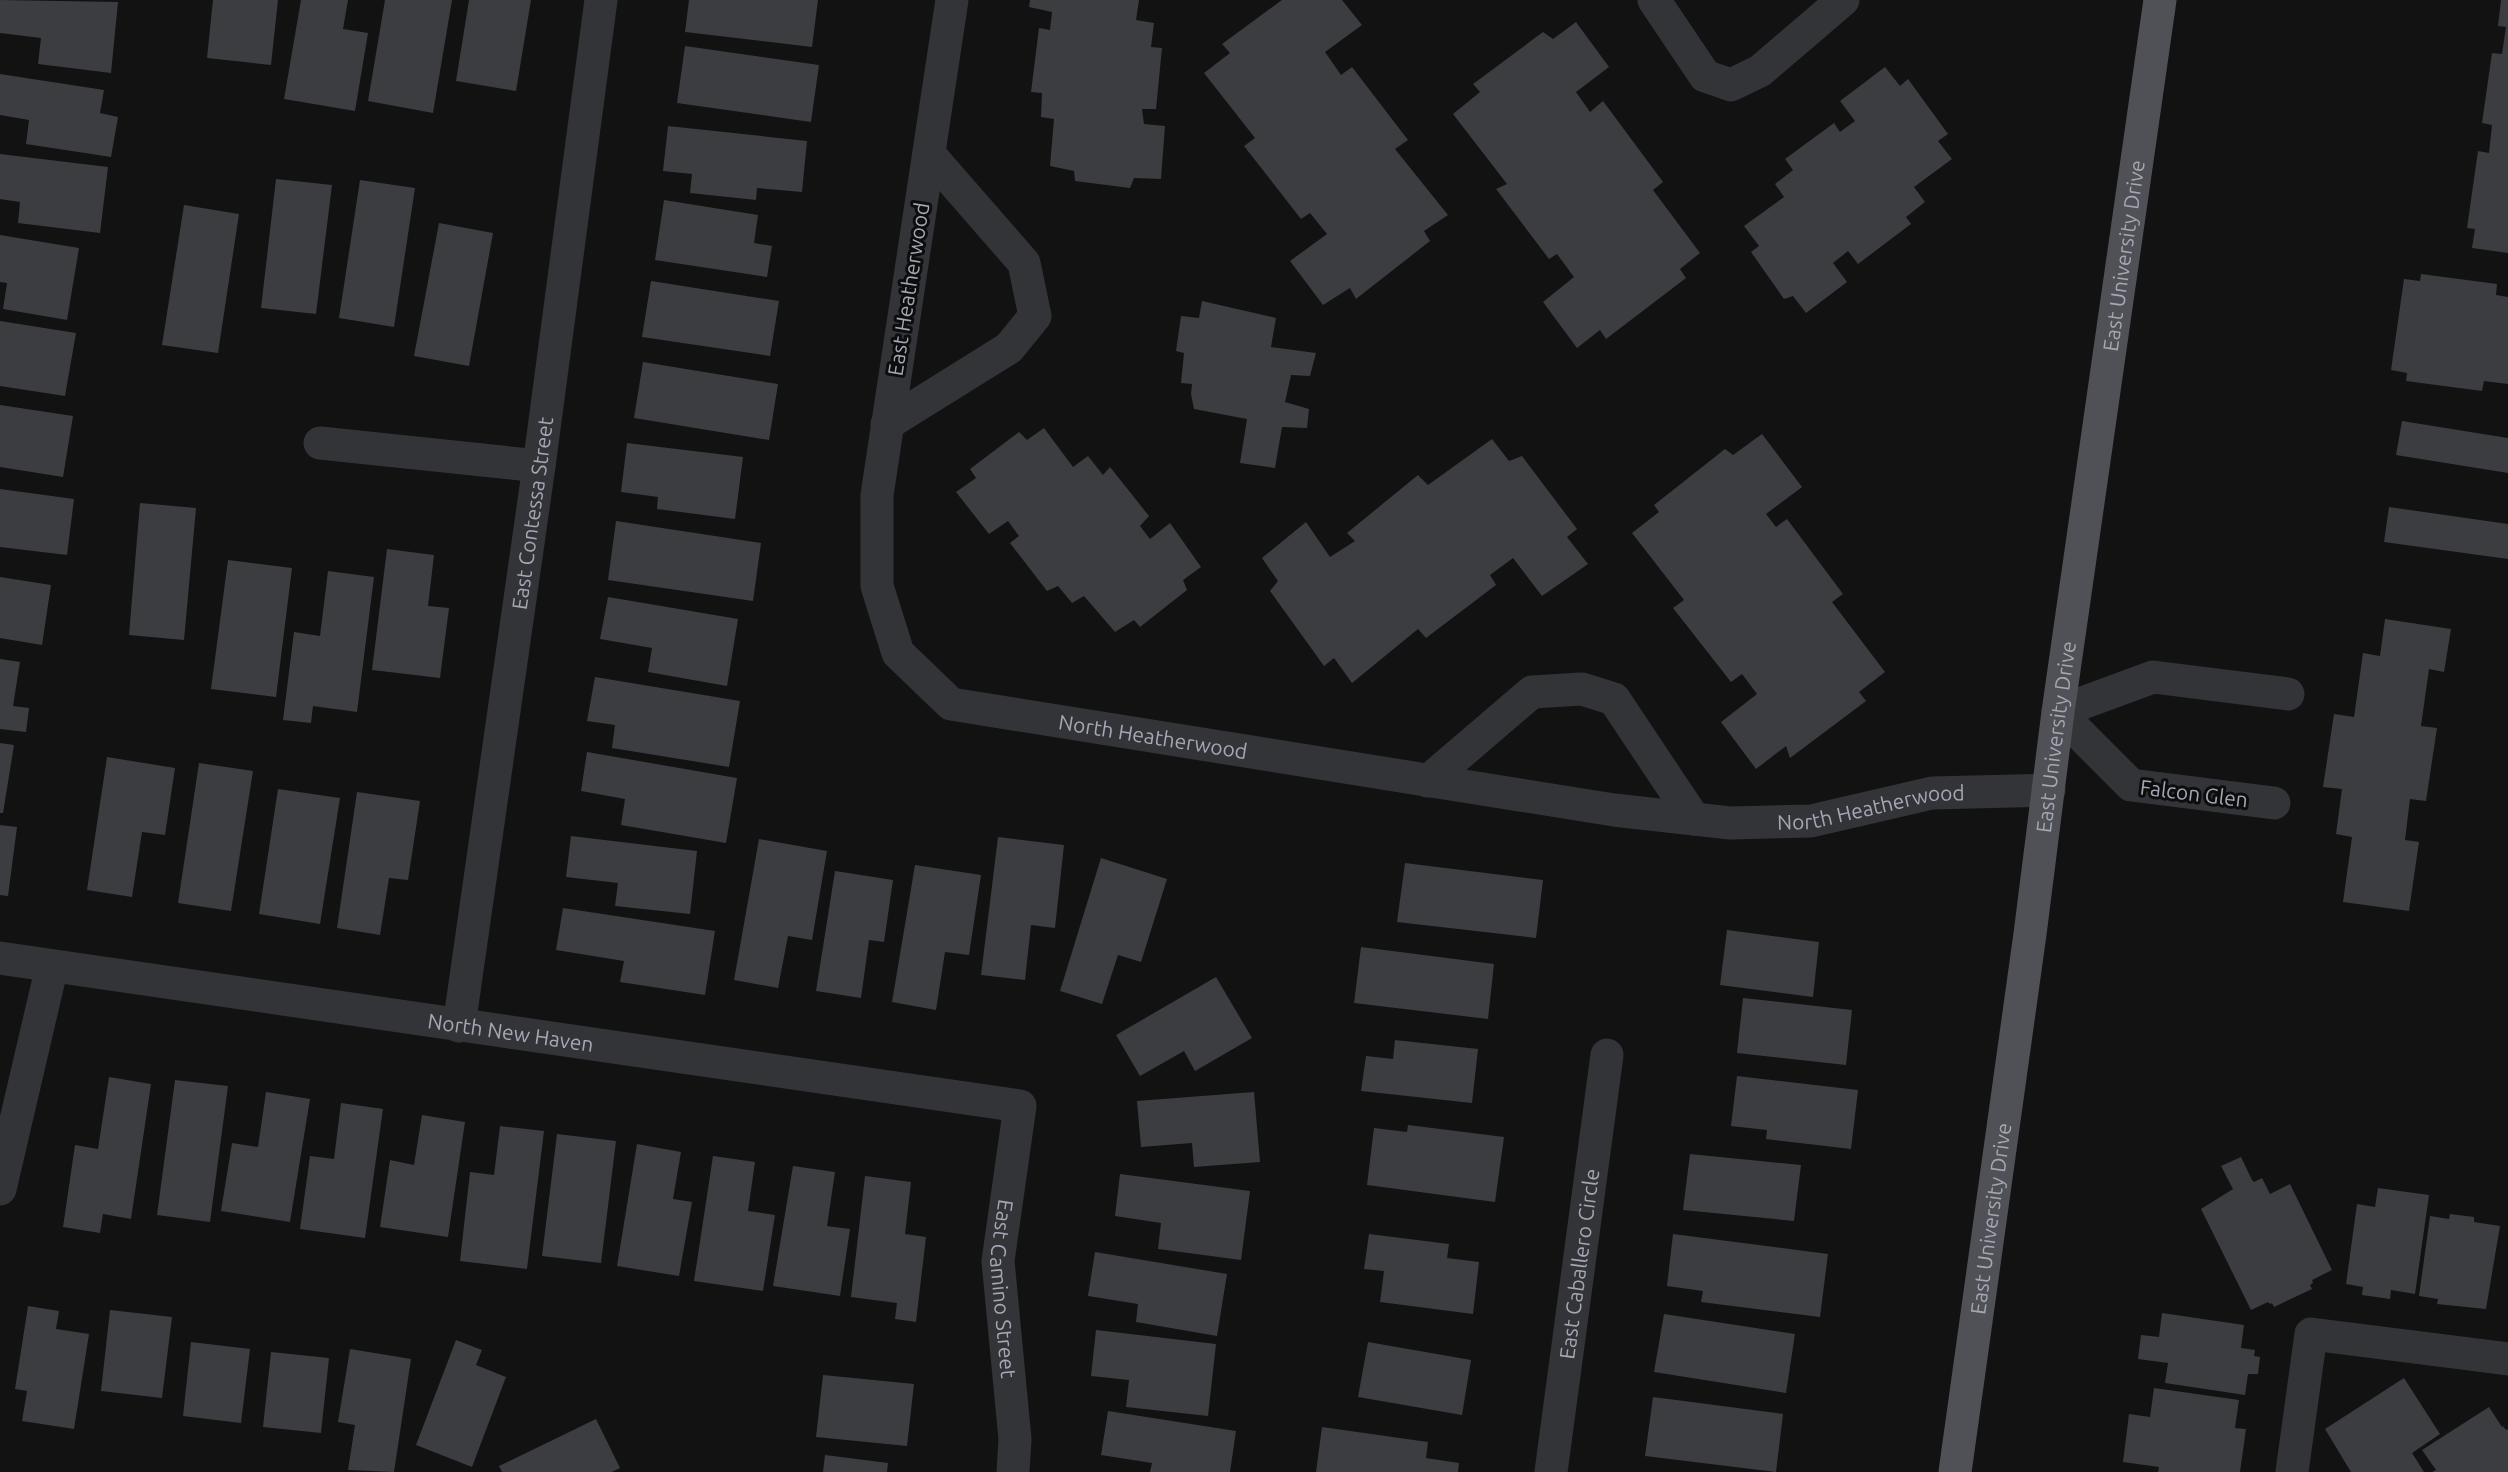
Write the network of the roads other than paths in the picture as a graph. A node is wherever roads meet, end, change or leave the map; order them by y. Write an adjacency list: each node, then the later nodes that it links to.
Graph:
1 (601, 0): 9 (street, East Contessa Street)
2 (952, 0): 6 (street, East Heatherwood)
3 (1654, 0): 4 (street)
4 (1843, 0)
5 (2160, 0): 12 (main road, East University Drive)
6 (929, 154): 7 (street, East Heatherwood); 7 (street, East Heatherwood)
7 (887, 424): 10 (street, East Heatherwood)
8 (320, 442): 9 (street)
9 (539, 466): 19 (street, East Contessa Street)
10 (898, 653): 13 (street, North Heatherwood)
11 (2288, 694): 12 (street)
12 (2058, 712): 14 (main road, East University Drive); 15 (street, Falcon Glen)
13 (1428, 781): 16 (street, North Heatherwood); 16 (street)
14 (2049, 790): 16 (street, North Heatherwood); 26 (main road, East University Drive)
15 (2274, 803)
16 (1694, 819)
17 (0, 958): 18 (street, North New Haven)
18 (52, 966): 19 (street, North New Haven); 22 (street)
19 (459, 1026): 21 (street, North New Haven)
20 (1608, 1055): 25 (street, East Caballero Circle)
21 (1020, 1106): 24 (street, East Camino Street)
22 (0, 1189)
23 (2508, 1359): 27 (street)
24 (1013, 1472)
25 (1551, 1472)
26 (1954, 1472)
27 (2292, 1472)

